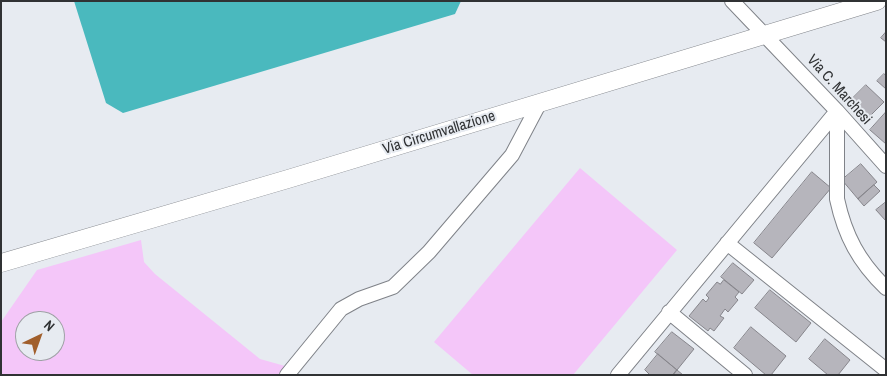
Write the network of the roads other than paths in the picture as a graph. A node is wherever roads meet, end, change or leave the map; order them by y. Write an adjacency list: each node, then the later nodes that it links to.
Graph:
1 (732, 1): 3 (street, Via C. Marchesi)
2 (877, 1): 3 (street, Via Circumvallazione)
3 (767, 36): 4 (street, Via Circumvallazione); 5 (street, Via C. Marchesi)
4 (540, 102): 8 (street, Via Circumvallazione); 12 (street)
5 (837, 111): 6 (street, Via C. Marchesi); 7 (street); 9 (street)
6 (886, 166)
7 (727, 243): 10 (street); 11 (street)
8 (1, 263)
9 (886, 288)
10 (669, 312): 13 (street); 14 (street)
11 (886, 370)
12 (287, 375)
13 (618, 375)
14 (745, 375)

